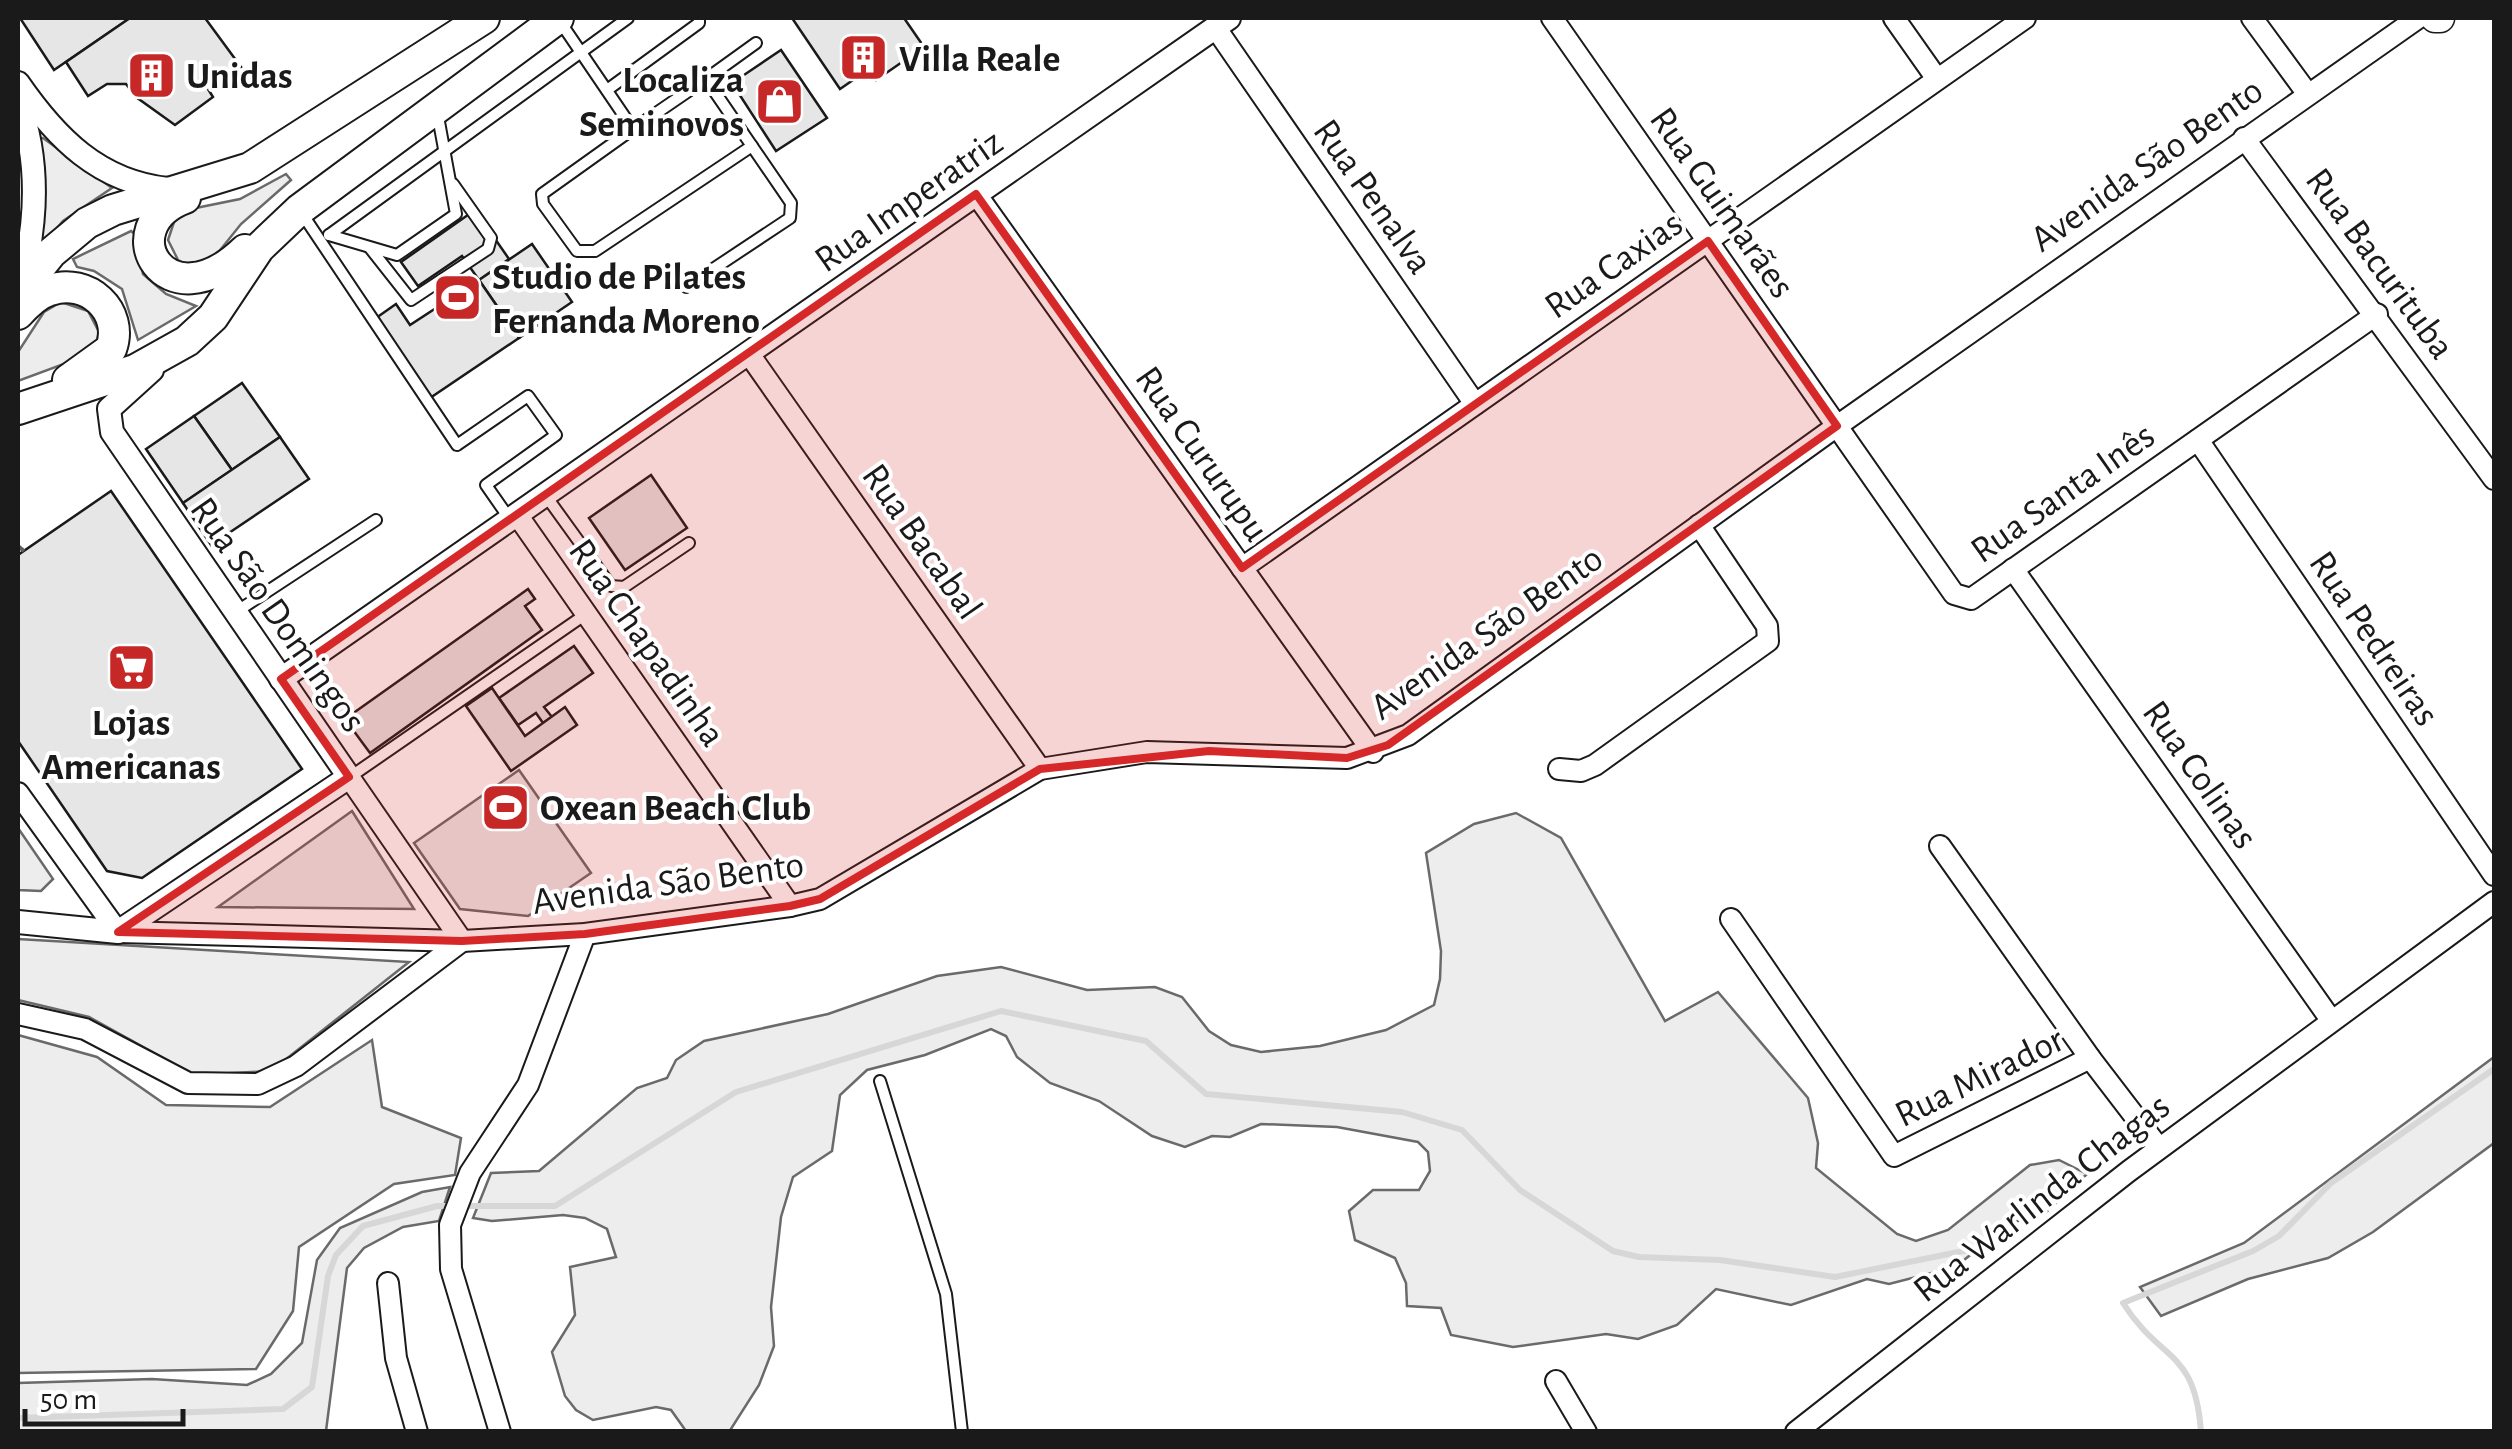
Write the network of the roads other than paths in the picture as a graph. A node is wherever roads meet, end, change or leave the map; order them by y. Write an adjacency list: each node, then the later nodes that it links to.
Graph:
1 (484, 18): 26 (main road)
2 (558, 18): 14 (lane); 21 (main road)
3 (628, 18): 14 (lane)
4 (699, 18): 18 (lane)
5 (1552, 18): 32 (street, Rua Guimarães)
6 (1894, 18): 16 (street)
7 (2025, 18): 16 (street, Rua Caxias)
8 (2252, 18): 19 (street)
9 (2418, 18): 12 (street, Avenida São Bento)
10 (2437, 18): 12 (street, Avenida São Bento)
11 (1222, 22): 29 (street, Rua Imperatriz); 40 (street, Rua Penalva)
12 (2386, 40): 19 (street, Avenida São Bento)
13 (756, 43): 15 (lane)
14 (580, 52): 18 (lane); 25 (lane)
15 (706, 78): 22 (lane); 24 (lane)
16 (1937, 79): 32 (street, Rua Caxias)
17 (18, 83): 28 (street)
18 (607, 90): 22 (lane)
19 (2307, 93): 23 (street, Avenida São Bento)
20 (18, 100): 35 (street)
21 (437, 108): 25 (lane); 30 (main road)
22 (633, 129): 24 (lane)
23 (2244, 138): 37 (street, Rua Bacurituba); 42 (street, Avenida São Bento)
24 (752, 146): 34 (lane)
25 (446, 149): 27 (lane); 31 (lane)
26 (278, 152): 28 (main road); 30 (main road)
27 (451, 180): 33 (lane); 33 (lane)
28 (187, 190): 35 (main road)
29 (976, 194): 39 (street, Rua Imperatriz); 50 (street, Rua Cururupu)
30 (306, 220): 31 (lane); 38 (main road); 46 (lane)
31 (329, 235): 33 (lane)
32 (1708, 240): 40 (street, Rua Caxias); 42 (street, Rua Guimarães)
33 (369, 247)
34 (686, 286)
35 (18, 294)
36 (18, 314): 41 (main road)
37 (2377, 314): 43 (street, Rua Santa Inês); 44 (street, Rua Bacurituba)
38 (187, 341): 41 (main road); 52 (street, Rua São Domingos)
39 (749, 354): 45 (street, Rua Imperatriz); 56 (street, Rua Bacabal)
40 (1475, 404): 50 (street, Rua Caxias)
41 (18, 408)
42 (1837, 426): 48 (street, Avenida São Bento); 51 (street, Rua Santa Inês)
43 (2198, 440): 51 (street, Rua Santa Inês); 61 (street, Rua Pedreiras)
44 (2494, 479)
45 (546, 496): 46 (street, Rua Imperatriz); 49 (lane)
46 (514, 518): 53 (street, Rua Chapadinha); 54 (street, Rua Imperatriz)
47 (376, 520): 52 (lane)
48 (1699, 526): 55 (street, Avenida São Bento); 57 (street)
49 (689, 543)
50 (1242, 568): 55 (street, Rua Cururupu)
51 (2014, 569): 70 (street, Rua Colinas)
52 (236, 612): 54 (street, Rua São Domingos)
53 (586, 614): 58 (lane); 63 (street, Rua Chapadinha)
54 (281, 679): 58 (street, Rua São Domingos)
55 (1373, 752): 56 (street, Avenida São Bento)
56 (1040, 769): 63 (street, Avenida São Bento)
57 (1559, 769)
58 (349, 777): 66 (street); 68 (street, Rua São Domingos)
59 (18, 793): 66 (street)
60 (1940, 846): 71 (street)
61 (2494, 875)
62 (2494, 902): 70 (street, Rua Warlinda Chagas)
63 (790, 906): 67 (street, Avenida São Bento)
64 (1731, 919): 71 (street, Rua Mirador)
65 (18, 922): 66 (street, Avenida São Bento)
66 (118, 932): 68 (street, Avenida São Bento)
67 (585, 934): 68 (street, Avenida São Bento); 77 (street)
68 (462, 940): 69 (street)
69 (18, 1014)
70 (2330, 1020): 73 (street, Rua Warlinda Chagas)
71 (2090, 1058): 73 (street, Rua Mirador)
72 (880, 1081): 78 (lane)
73 (2160, 1148): 80 (street, Rua Warlinda Chagas)
74 (388, 1283): 76 (street)
75 (1556, 1381): 79 (street)
76 (418, 1432)
77 (500, 1432)
78 (962, 1432)
79 (1586, 1432)
80 (1796, 1432)

